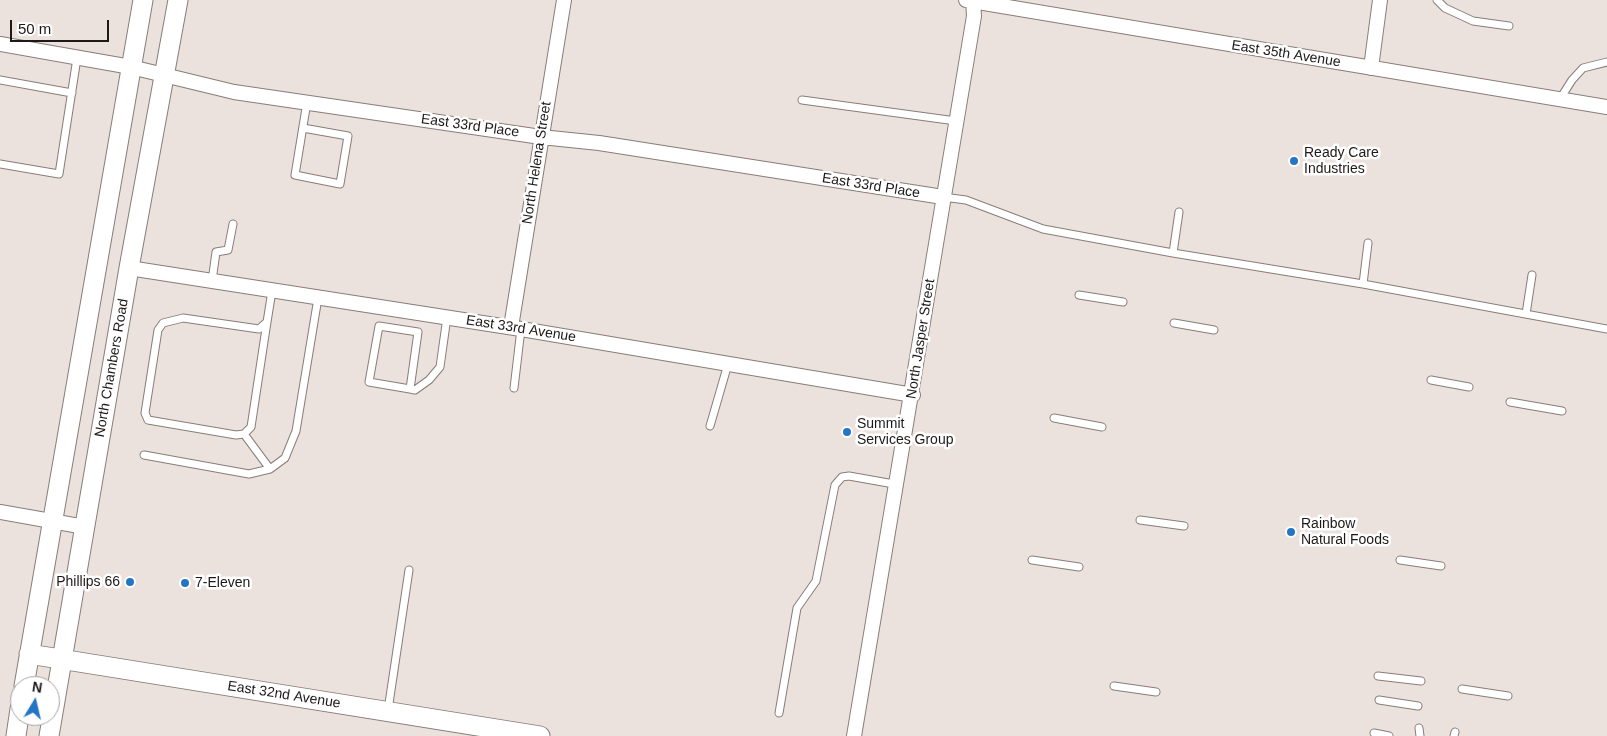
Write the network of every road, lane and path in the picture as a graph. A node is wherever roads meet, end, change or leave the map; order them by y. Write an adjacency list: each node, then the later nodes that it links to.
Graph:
1 (143, 0): 11 (main road)
2 (178, 0): 13 (main road, North Chambers Road)
3 (564, 0): 22 (street, North Helena Street)
4 (970, 0): 12 (street, East 35th Avenue); 20 (street, North Jasper Street)
5 (1380, 0): 12 (street)
6 (1437, 0): 7 (lane)
7 (1509, 26)
8 (0, 44): 9 (street, East 33rd Place)
9 (77, 58): 11 (street, East 33rd Place); 15 (lane)
10 (1607, 62): 16 (lane)
11 (131, 68): 13 (street, East 33rd Place); 61 (main road)
12 (1371, 68): 16 (street, East 35th Avenue)
13 (165, 76): 18 (street, East 33rd Place); 29 (main road, North Chambers Road)
14 (0, 80): 15 (lane)
15 (72, 93): 23 (lane)
16 (1560, 99): 19 (street, East 35th Avenue)
17 (802, 100): 20 (lane)
18 (307, 102): 21 (lane); 22 (street, East 33rd Place)
19 (1607, 107)
20 (956, 121): 24 (street, North Jasper Street)
21 (303, 128): 21 (lane)
22 (541, 137): 24 (street, East 33rd Place); 41 (street, North Helena Street)
23 (0, 164)
24 (943, 197): 28 (lane); 49 (street, North Jasper Street)
25 (1179, 212): 28 (lane)
26 (234, 224): 31 (lane)
27 (1368, 243): 32 (lane)
28 (1173, 254): 32 (lane)
29 (129, 268): 31 (street, East 33rd Avenue); 63 (main road, North Chambers Road)
30 (1532, 275): 37 (lane)
31 (212, 281): 33 (street, East 33rd Avenue)
32 (1363, 284): 37 (lane)
33 (272, 290): 35 (street, East 33rd Avenue); 39 (lane)
34 (1079, 295): 36 (lane)
35 (318, 298): 38 (street, East 33rd Avenue); 57 (lane)
36 (1123, 302)
37 (1526, 314): 42 (lane)
38 (447, 317): 41 (street, East 33rd Avenue); 48 (lane)
39 (266, 322): 55 (lane); 55 (lane)
40 (1174, 323): 43 (lane)
41 (516, 328): 44 (street, East 33rd Avenue); 47 (lane)
42 (1607, 328)
43 (1214, 330)
44 (728, 364): 49 (street, East 33rd Avenue); 53 (lane)
45 (1430, 380): 46 (lane)
46 (1469, 387)
47 (514, 388)
48 (410, 389): 48 (lane)
49 (913, 395): 58 (street, North Jasper Street)
50 (1510, 402): 51 (lane)
51 (1562, 411)
52 (1054, 418): 54 (lane)
53 (710, 426)
54 (1102, 427)
55 (244, 434): 57 (lane)
56 (144, 455): 57 (lane)
57 (270, 469)
58 (894, 484): 81 (lane); 85 (street, North Jasper Street)
59 (0, 512): 61 (street)
60 (1140, 520): 62 (lane)
61 (52, 521): 63 (street); 69 (main road)
62 (1184, 526)
63 (85, 527): 70 (main road, North Chambers Road)
64 (1032, 560): 67 (lane)
65 (1400, 560): 66 (lane)
66 (1441, 566)
67 (1078, 567)
68 (409, 570): 80 (lane)
69 (29, 654): 70 (main road, East 32nd Avenue); 71 (main road)
70 (61, 660): 80 (main road, East 32nd Avenue); 83 (main road, North Chambers Road)
71 (26, 676)
72 (1378, 676): 73 (lane)
73 (1421, 682)
74 (1114, 686): 76 (lane)
75 (1462, 688): 77 (lane)
76 (1156, 692)
77 (1508, 696)
78 (1378, 700): 79 (lane)
79 (1418, 706)
80 (388, 712): 84 (main road, East 32nd Avenue)
81 (779, 713)
82 (1374, 733): 86 (lane)
83 (49, 736)
84 (540, 736)
85 (854, 736)
86 (1389, 736)

